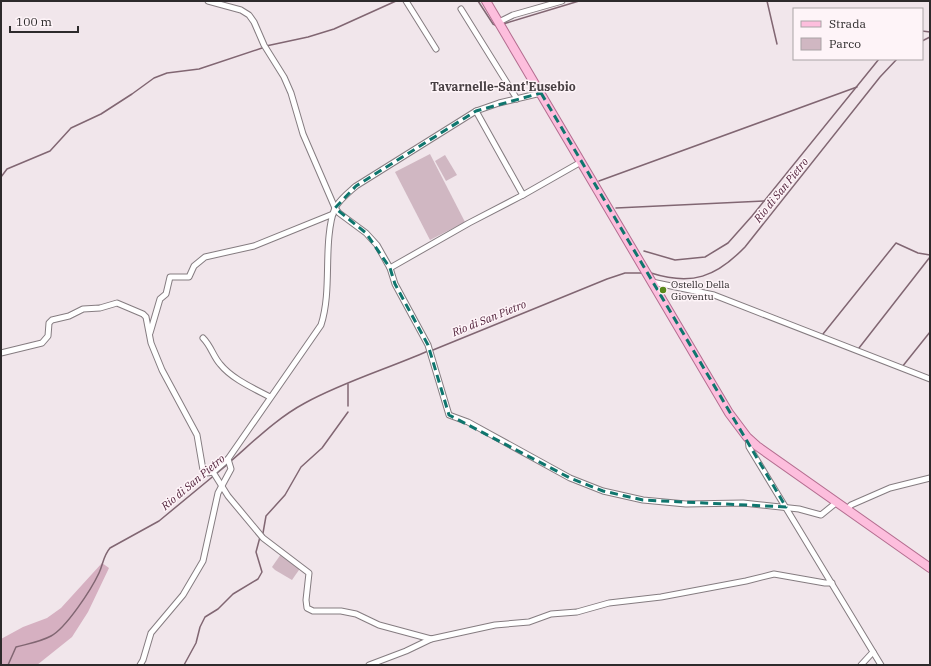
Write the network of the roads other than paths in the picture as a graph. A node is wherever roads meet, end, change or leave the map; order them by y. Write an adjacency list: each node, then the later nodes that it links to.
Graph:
1 (208, 1): 13 (street)
2 (406, 1): 7 (street)
3 (486, 1): 6 (main road)
4 (562, 1): 6 (street)
5 (461, 9): 9 (street)
6 (499, 22): 8 (main road)
7 (436, 49)
8 (541, 94): 9 (street); 11 (main road)
9 (517, 100): 10 (street)
10 (476, 111): 12 (street); 13 (street)
11 (580, 162): 12 (street); 16 (main road)
12 (523, 196): 15 (street)
13 (335, 208): 14 (street); 15 (street)
14 (333, 214): 17 (street); 21 (street)
15 (390, 268): 28 (street)
16 (652, 282): 20 (street); 22 (main road)
17 (150, 334): 19 (street); 24 (street)
18 (203, 338): 21 (street)
19 (1, 353)
20 (930, 379)
21 (270, 397): 23 (street)
22 (747, 437): 27 (main road); 28 (street)
23 (228, 459): 24 (street); 26 (street)
24 (213, 472): 26 (street)
25 (930, 478): 29 (street)
26 (221, 486): 32 (street); 34 (street)
27 (836, 502): 28 (street); 29 (main road)
28 (786, 507): 31 (street)
29 (847, 509): 30 (main road)
30 (930, 568)
31 (832, 583): 32 (street); 33 (street)
32 (430, 639): 35 (street)
33 (873, 652): 36 (street); 37 (street)
34 (140, 665)
35 (369, 665)
36 (861, 665)
37 (881, 665)

